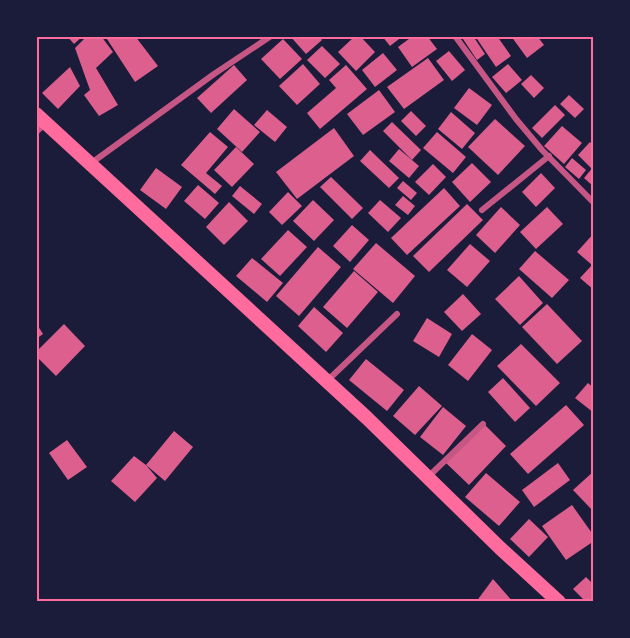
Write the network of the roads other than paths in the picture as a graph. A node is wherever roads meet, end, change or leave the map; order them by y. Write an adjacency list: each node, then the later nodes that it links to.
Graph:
1 (271, 36): 5 (street)
2 (455, 36): 4 (street)
3 (39, 123): 5 (main road)
4 (549, 156): 6 (street); 7 (street)
5 (90, 164): 9 (main road)
6 (593, 200)
7 (482, 210)
8 (397, 314): 9 (street)
9 (327, 381): 11 (main road)
10 (483, 424): 11 (street)
11 (428, 477): 12 (main road)
12 (559, 602)

